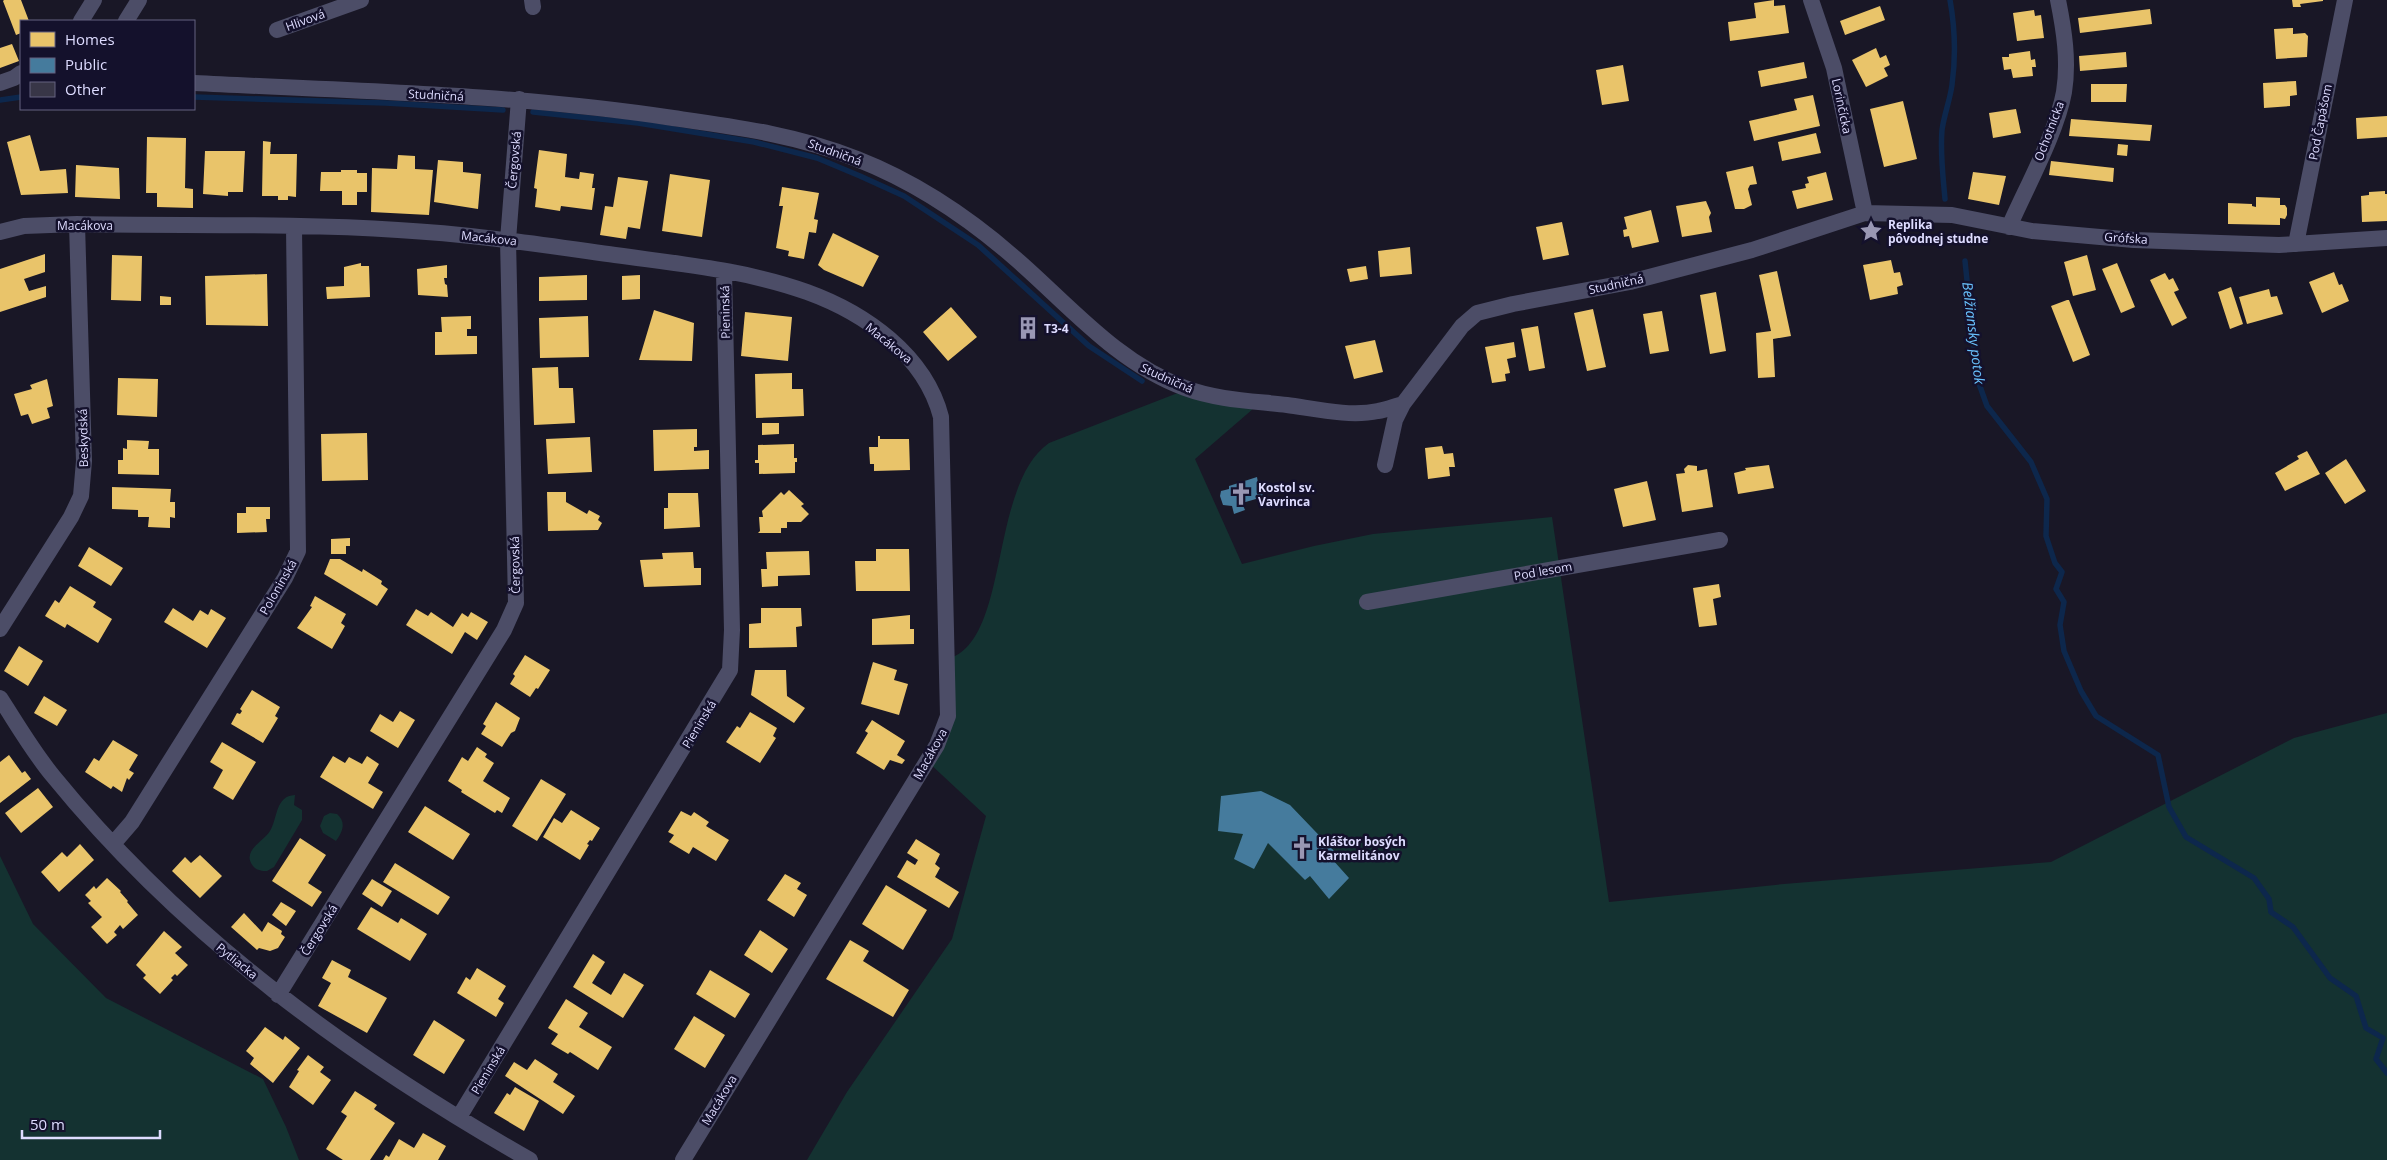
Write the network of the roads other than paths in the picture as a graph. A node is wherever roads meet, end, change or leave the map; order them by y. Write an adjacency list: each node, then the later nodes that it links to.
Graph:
1 (94, 0): 7 (street)
2 (139, 0): 8 (street)
3 (361, 0): 9 (street, Hlivová)
4 (1811, 0): 12 (street, Lorinčícka)
5 (2058, 0): 15 (street, Ochotnícka)
6 (2345, 0): 19 (street, Pod Čapášom)
7 (82, 20)
8 (127, 20)
9 (278, 30)
10 (195, 83): 11 (street, Studničná)
11 (519, 99): 18 (street, Čergovská); 21 (street, Studničná)
12 (1866, 213): 15 (street, Grófska); 21 (street, Studničná)
13 (77, 224): 14 (street, Macákova); 16 (street, Macákova); 25 (street, Beskydská)
14 (294, 227): 18 (street, Macákova); 27 (street, Poloninská)
15 (2009, 227): 19 (street, Grófska)
16 (0, 232)
17 (2387, 238): 19 (street, Grófska)
18 (508, 240): 20 (street, Macákova); 28 (street, Čergovská)
19 (2296, 244)
20 (724, 272): 29 (street, Pieninská); 31 (street, Macákova)
21 (1403, 404): 22 (street, Studničná)
22 (1385, 465)
23 (1720, 540): 24 (street, Pod lesom)
24 (1367, 602)
25 (0, 629)
26 (0, 698): 27 (street, Pytliacka)
27 (114, 844): 28 (street, Pytliacka)
28 (278, 995): 29 (street, Pytliacka)
29 (459, 1117): 30 (street, Pytliacka)
30 (530, 1160)
31 (683, 1160)

